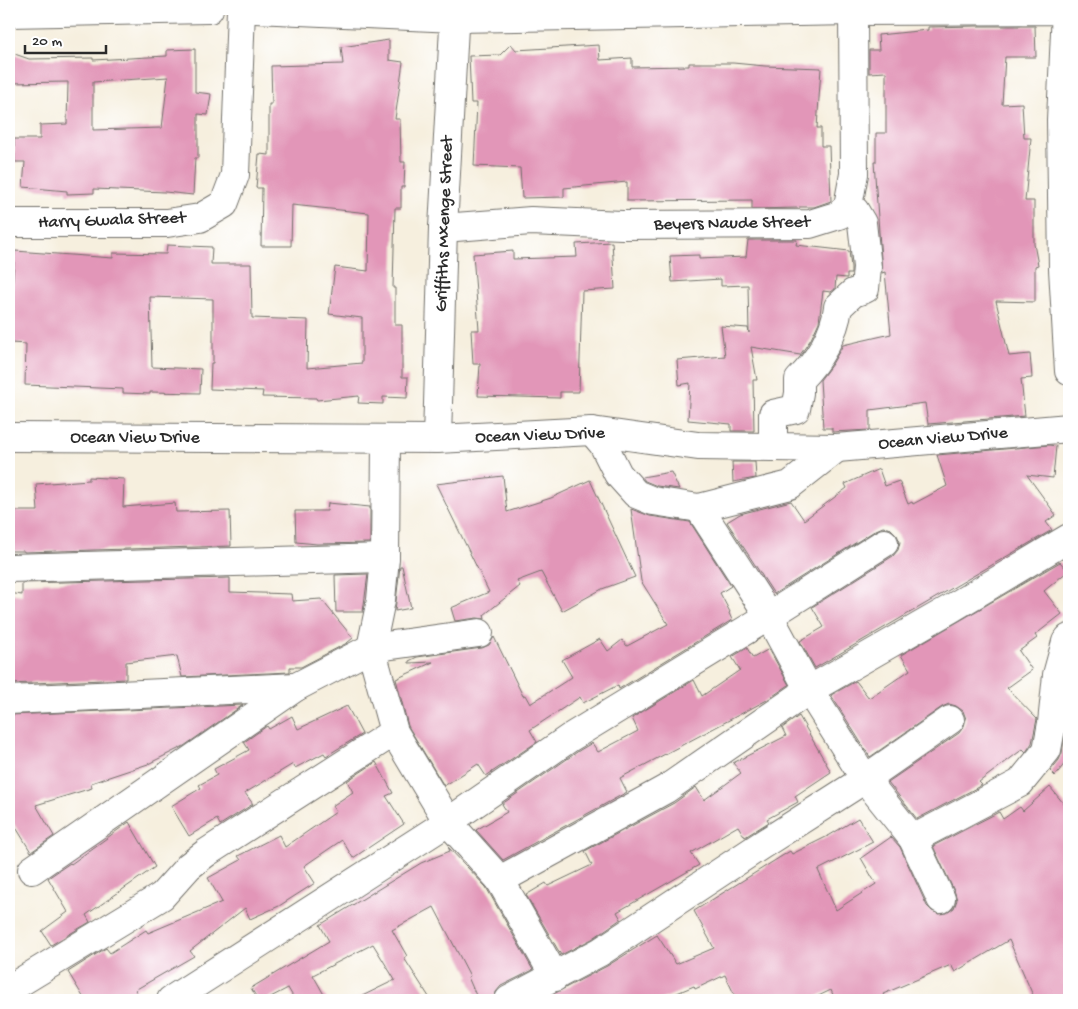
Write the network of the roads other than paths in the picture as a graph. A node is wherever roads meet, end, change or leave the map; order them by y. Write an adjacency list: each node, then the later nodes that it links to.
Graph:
1 (209, 9): 6 (street)
2 (241, 9): 10 (street, Harry Gwala Street)
3 (255, 9): 7 (street)
4 (853, 10): 5 (street); 7 (street); 9 (street)
5 (1066, 10): 8 (street)
6 (9, 13)
7 (455, 14): 11 (street, Griffiths Mxenge Street)
8 (1065, 120): 12 (street)
9 (848, 206): 11 (street, Beyers Naude Street); 19 (street)
10 (9, 223)
11 (443, 228): 18 (street, Griffiths Mxenge Street)
12 (1066, 268): 13 (street)
13 (1069, 371)
14 (1069, 428): 20 (street, Ocean View Drive)
15 (592, 431): 18 (street, Ocean View Drive); 19 (street, Ocean View Drive); 21 (street)
16 (9, 437): 17 (street, Ocean View Drive)
17 (386, 439): 18 (street, Ocean View Drive); 24 (street)
18 (437, 439)
19 (774, 447): 20 (street, Ocean View Drive)
20 (837, 448): 21 (street)
21 (699, 508): 26 (street)
22 (1069, 538): 31 (street)
23 (884, 543): 26 (street)
24 (385, 558): 25 (street); 29 (street)
25 (9, 568)
26 (769, 616): 31 (street); 36 (street)
27 (479, 633): 29 (street)
28 (1069, 638): 37 (street)
29 (371, 648): 30 (street); 34 (street)
30 (296, 687): 32 (street); 38 (street)
31 (809, 690): 35 (street); 39 (street)
32 (9, 700)
33 (950, 720): 35 (street)
34 (394, 732): 36 (street); 42 (street)
35 (865, 779): 37 (street); 41 (street)
36 (448, 822): 39 (street); 43 (street)
37 (912, 839): 40 (street)
38 (32, 870)
39 (500, 880): 41 (street)
40 (941, 899)
41 (555, 977): 44 (street)
42 (9, 989)
43 (170, 1000)
44 (509, 1000)

